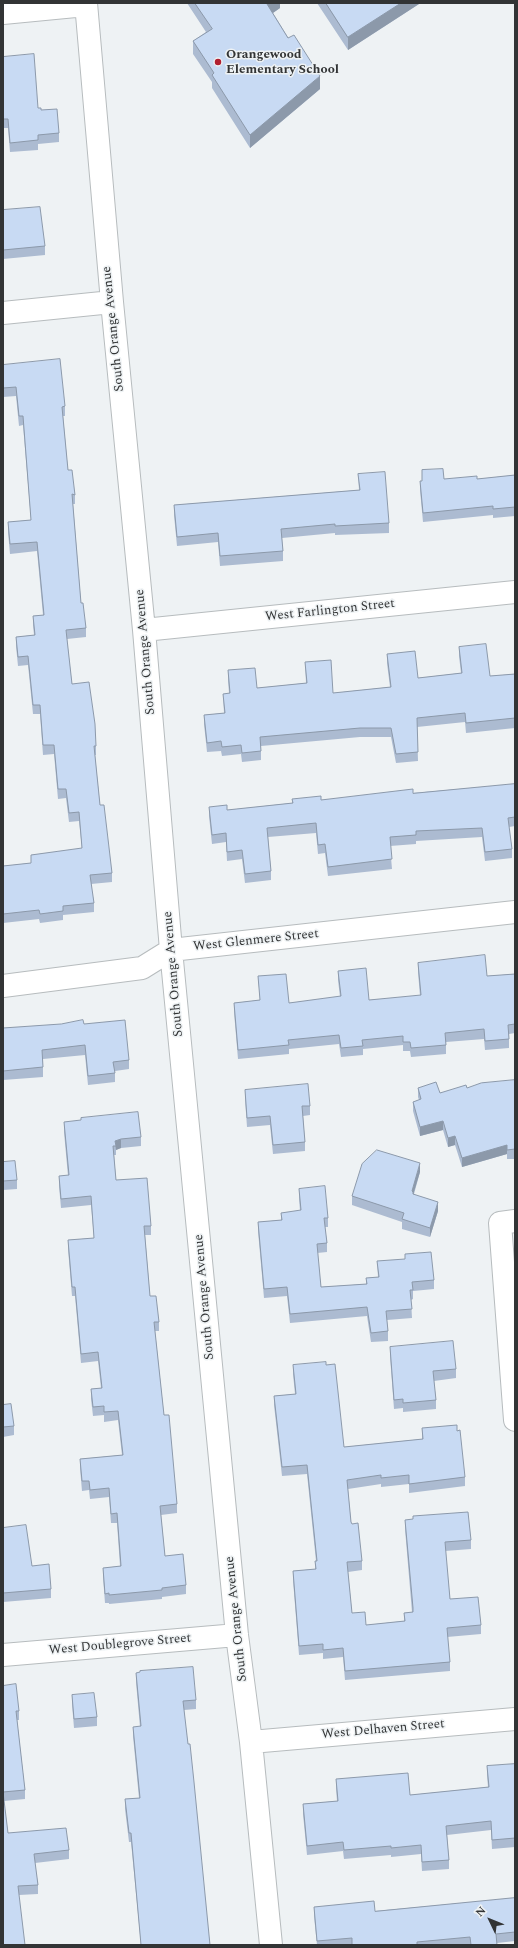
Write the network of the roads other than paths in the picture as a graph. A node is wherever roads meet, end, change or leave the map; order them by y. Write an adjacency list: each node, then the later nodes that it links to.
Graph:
1 (86, 4): 2 (street); 3 (street, South Orange Avenue)
2 (3, 13)
3 (112, 302): 4 (street); 6 (street, South Orange Avenue)
4 (3, 313)
5 (515, 592): 6 (street, West Farlington Street)
6 (144, 630): 8 (street, South Orange Avenue)
7 (515, 912): 8 (street, West Glenmere Street)
8 (171, 950): 9 (street, West Glenmere Street); 12 (street, South Orange Avenue)
9 (3, 986)
10 (507, 1222): 11 (street)
11 (515, 1420)
12 (237, 1634): 13 (street, West Doublegrove Street); 15 (street, South Orange Avenue)
13 (3, 1655)
14 (515, 1719): 15 (street, West Delhaven Street)
15 (252, 1742): 16 (street, South Orange Avenue)
16 (271, 1945)

